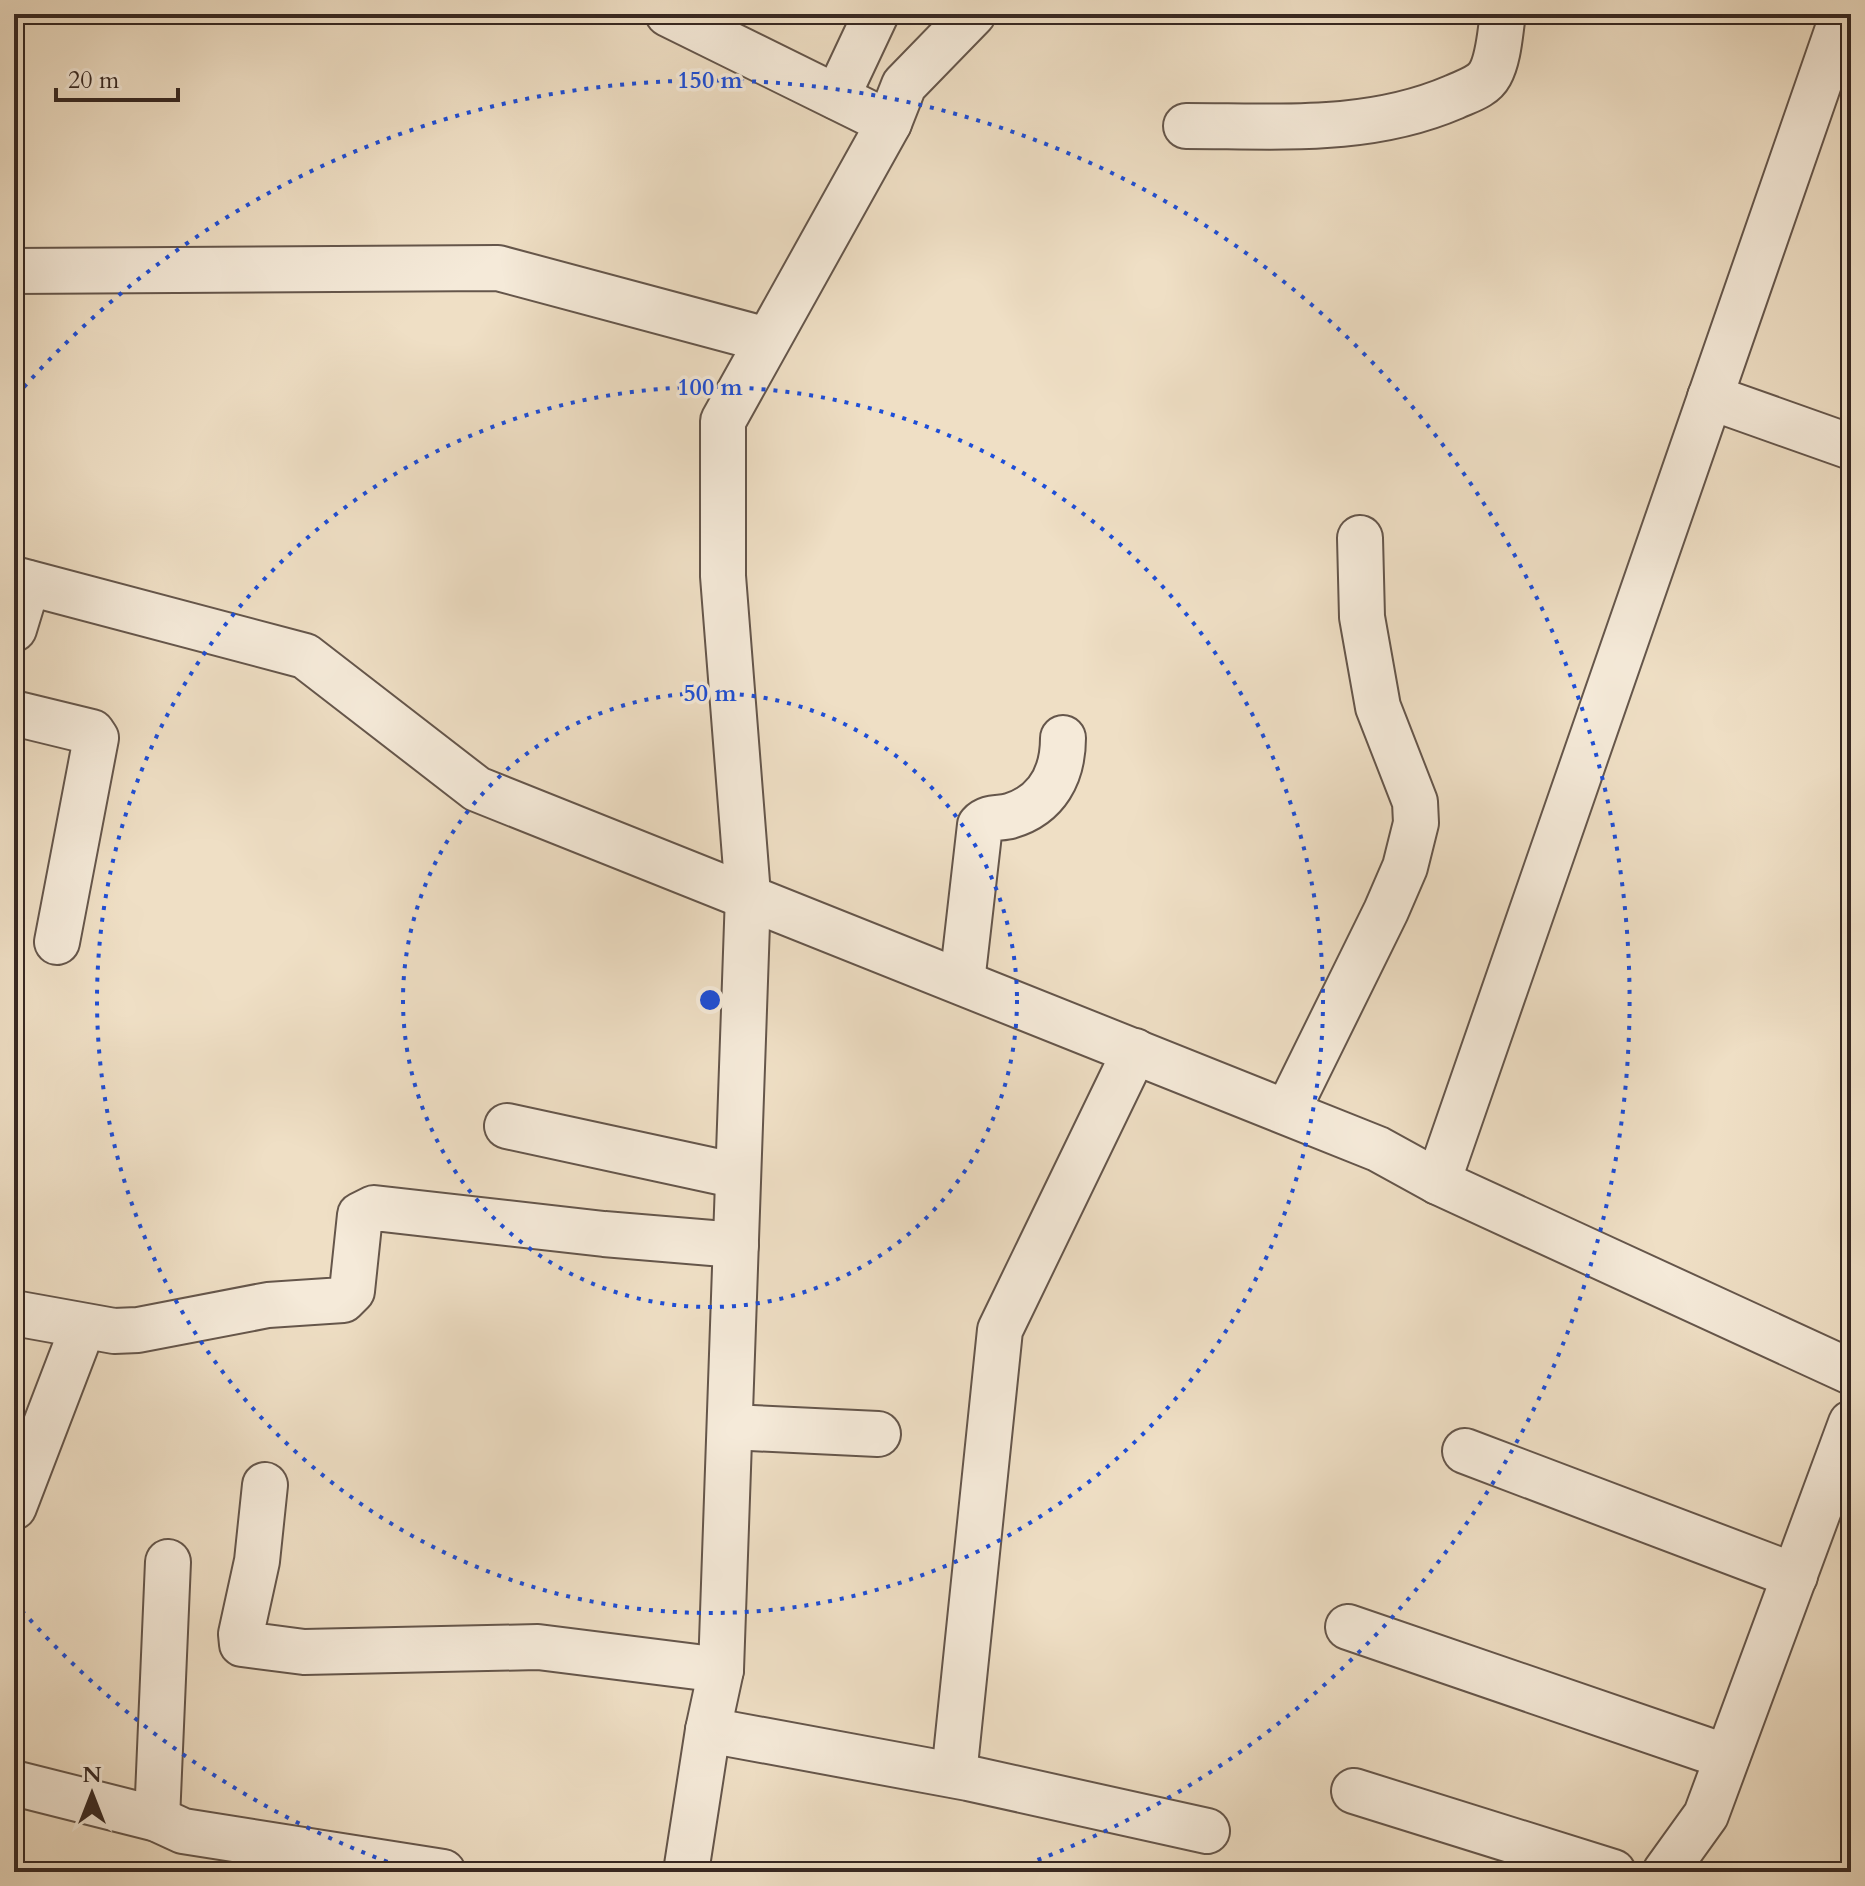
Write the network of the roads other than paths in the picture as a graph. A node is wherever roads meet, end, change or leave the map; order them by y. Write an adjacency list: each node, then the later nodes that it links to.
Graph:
1 (668, 14): 6 (street)
2 (876, 14): 6 (street)
3 (973, 14): 7 (street)
4 (1503, 14): 8 (street)
5 (1843, 14): 11 (street)
6 (837, 97): 7 (street)
7 (889, 123): 10 (street)
8 (1186, 126)
9 (14, 271): 10 (street)
10 (767, 340): 18 (street)
11 (1710, 397): 12 (street); 25 (street)
12 (1851, 447)
13 (1360, 538): 22 (street)
14 (21, 581): 15 (street); 18 (street)
15 (14, 629)
16 (14, 713): 19 (street)
17 (1063, 738): 20 (street)
18 (748, 895): 20 (street); 24 (street)
19 (57, 942)
20 (962, 982): 21 (street)
21 (1135, 1051): 22 (street); 42 (street)
22 (1287, 1112): 25 (street)
23 (507, 1126): 24 (street)
24 (738, 1176): 26 (street)
25 (1438, 1182): 29 (street)
26 (736, 1245): 28 (street); 31 (street)
27 (14, 1313): 28 (street)
28 (83, 1327): 35 (street)
29 (1851, 1372)
30 (1851, 1423): 37 (street)
31 (730, 1427): 32 (street); 39 (street)
32 (878, 1434)
33 (1465, 1451): 37 (street)
34 (265, 1485): 39 (street)
35 (14, 1507)
36 (168, 1562): 45 (street)
37 (1795, 1576): 41 (street)
38 (1348, 1627): 41 (street)
39 (721, 1670): 40 (street)
40 (708, 1730): 42 (street); 48 (street)
41 (1727, 1757): 50 (street)
42 (954, 1775): 46 (street)
43 (14, 1783): 45 (street)
44 (1354, 1791): 49 (street)
45 (157, 1819): 47 (street)
46 (1207, 1831)
47 (443, 1872)
48 (686, 1872)
49 (1613, 1872)
50 (1665, 1872)

